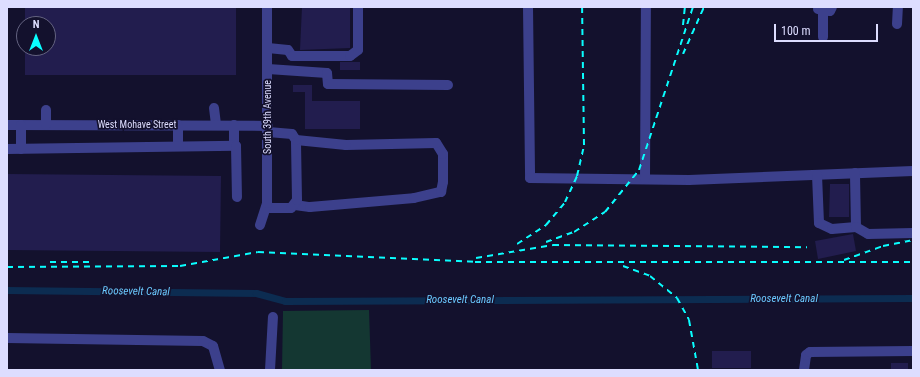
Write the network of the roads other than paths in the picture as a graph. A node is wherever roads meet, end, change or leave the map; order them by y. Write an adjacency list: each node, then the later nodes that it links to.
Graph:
1 (267, 7): 9 (street, South 39th Avenue)
2 (358, 7): 9 (street)
3 (528, 7): 29 (street)
4 (646, 7): 29 (street)
5 (898, 7): 7 (street)
6 (824, 8): 8 (street)
7 (898, 24)
8 (823, 37)
9 (268, 48): 10 (street, South 39th Avenue)
10 (268, 69): 11 (street); 20 (street, South 39th Avenue)
11 (448, 85)
12 (214, 108): 18 (street)
13 (46, 110): 16 (street)
14 (7, 125): 15 (street, West Mohave Street)
15 (21, 125): 16 (street, West Mohave Street); 24 (street)
16 (46, 125): 17 (street, West Mohave Street)
17 (178, 125): 18 (street, West Mohave Street); 22 (street)
18 (216, 125): 19 (street, West Mohave Street)
19 (234, 125): 20 (street, West Mohave Street); 23 (street)
20 (268, 129): 21 (street, West Mohave Street); 32 (street, South 39th Avenue)
21 (296, 140): 31 (street); 31 (street)
22 (178, 146): 23 (street); 24 (street)
23 (234, 146): 30 (street)
24 (21, 148): 25 (street)
25 (7, 149)
26 (913, 171): 27 (street)
27 (855, 173): 28 (street); 34 (street)
28 (817, 175): 29 (street); 34 (street)
29 (645, 179)
30 (237, 197)
31 (295, 205): 32 (street)
32 (266, 208): 33 (street, South 39th Avenue)
33 (260, 225)
34 (856, 227): 35 (street)
35 (913, 232)
36 (273, 317): 40 (street)
37 (7, 338): 39 (street)
38 (913, 351): 41 (street)
39 (220, 370)
40 (270, 370)
41 (804, 370)

